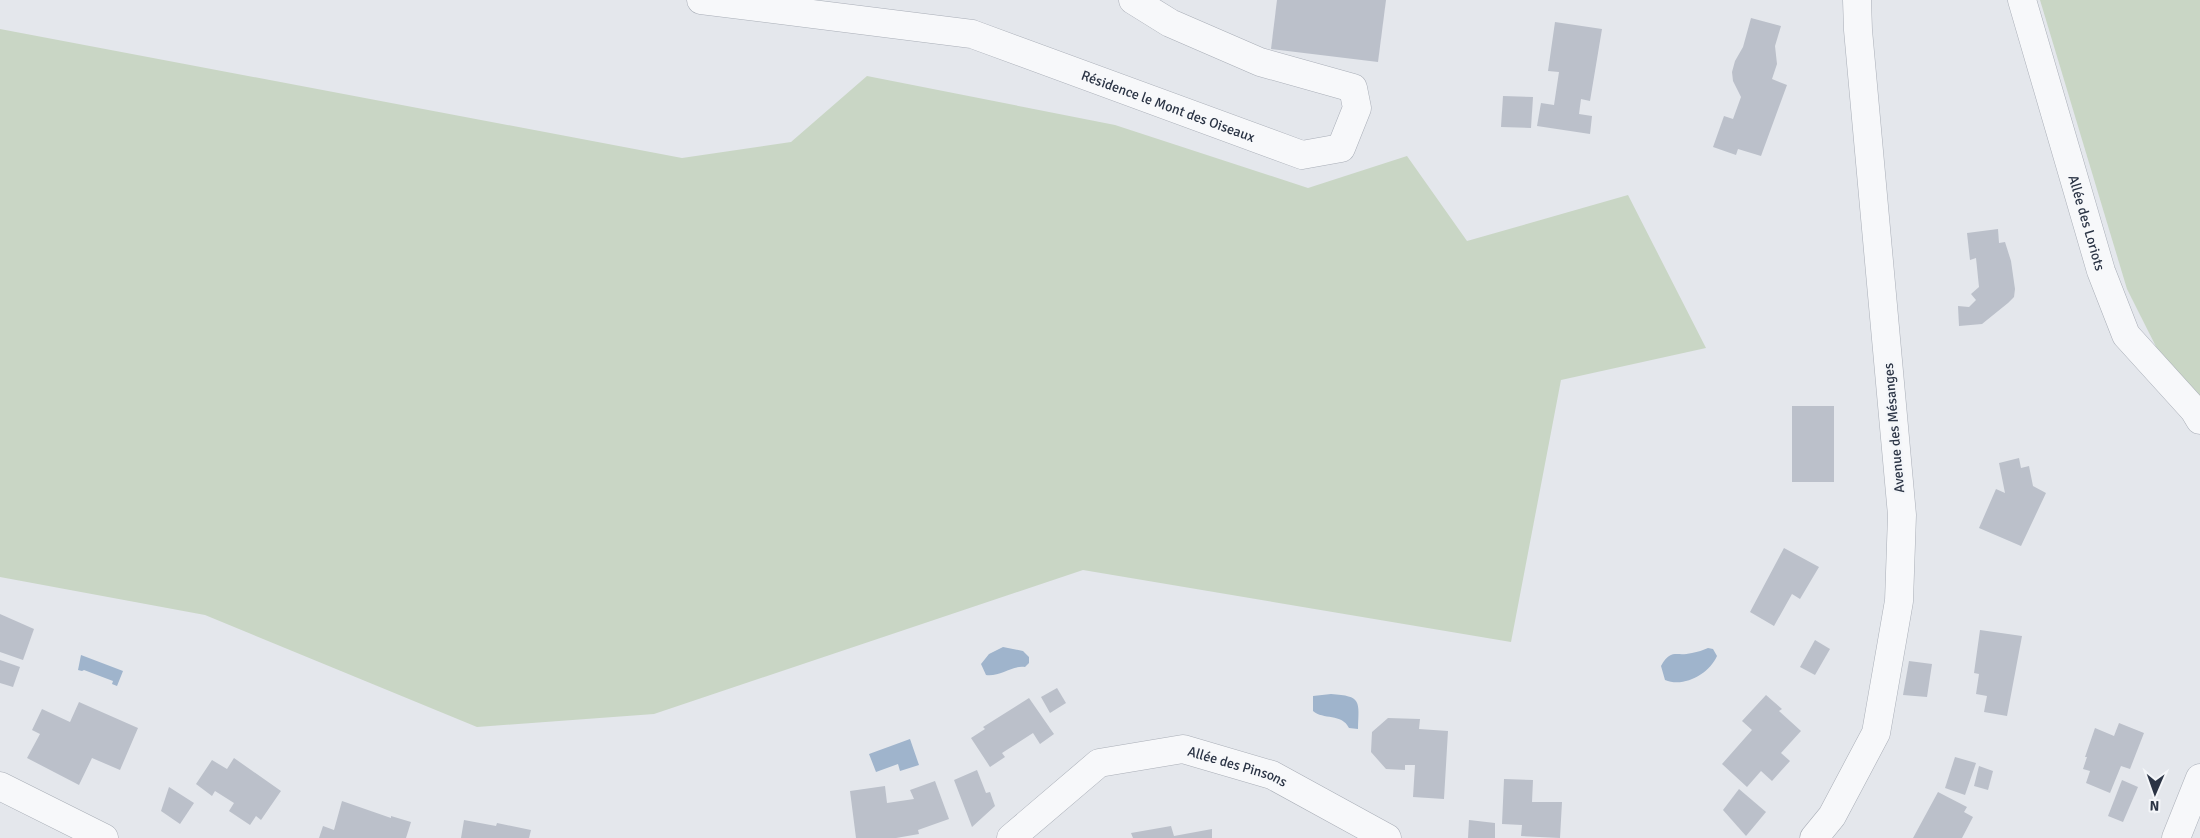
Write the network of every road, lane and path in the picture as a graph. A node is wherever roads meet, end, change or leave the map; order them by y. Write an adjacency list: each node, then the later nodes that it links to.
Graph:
1 (701, 0): 2 (street, Résidence le Mont des Oiseaux)
2 (1134, 0)
3 (1857, 0): 11 (street, Avenue des Mésanges)
4 (2022, 0): 5 (street, Allée des Loriots)
5 (2200, 420)
6 (2200, 778): 12 (street)
7 (0, 786): 8 (street)
8 (104, 838)
9 (1011, 838): 10 (street, Allée des Pinsons)
10 (1388, 838)
11 (1814, 838)
12 (2176, 838)

